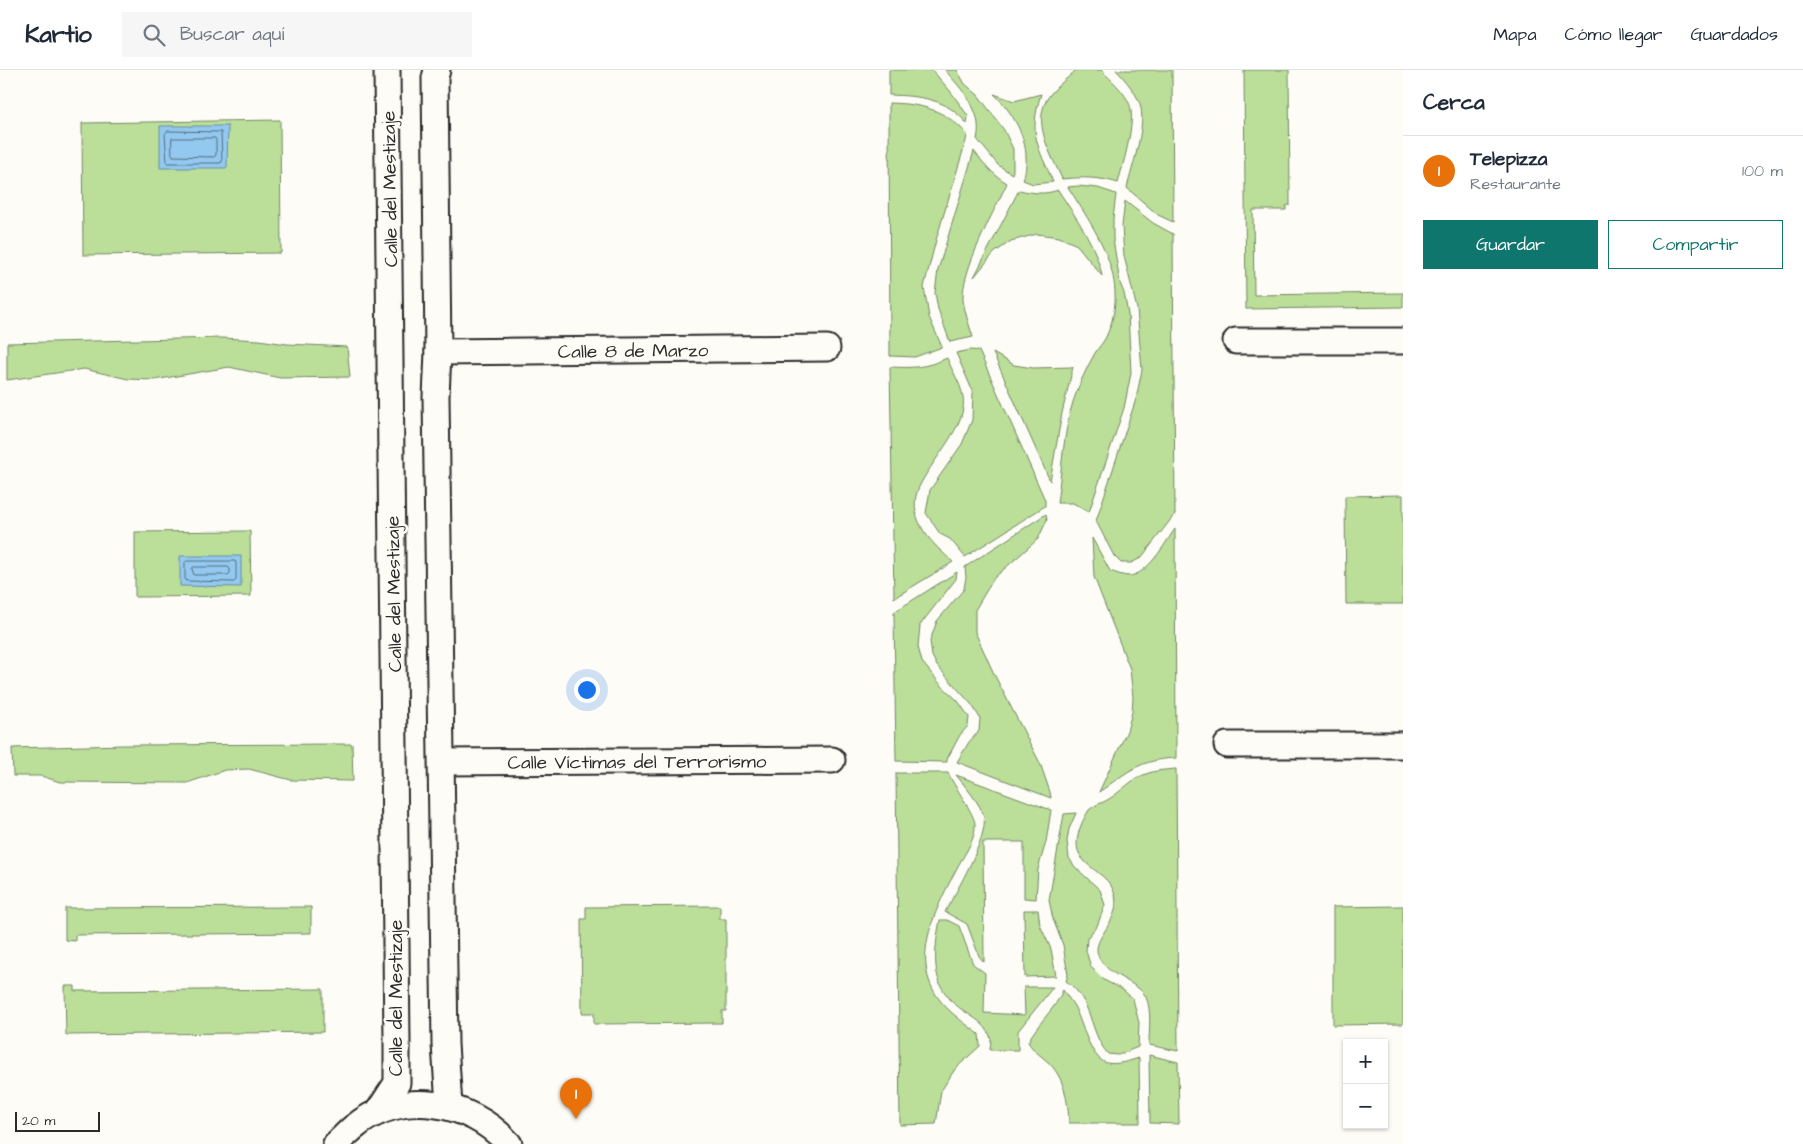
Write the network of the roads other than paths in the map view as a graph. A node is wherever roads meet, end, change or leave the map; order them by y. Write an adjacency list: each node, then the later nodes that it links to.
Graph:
1 (387, 70): 12 (street, Calle del Mestizaje)
2 (437, 70): 6 (street)
3 (1403, 341): 4 (street)
4 (1236, 342)
5 (827, 348): 6 (street, Calle 8 de Marzo)
6 (438, 352): 10 (street)
7 (1227, 745): 8 (street)
8 (1403, 746)
9 (832, 760): 10 (street, Calle Víctimas del Terrorismo)
10 (442, 762): 11 (street)
11 (448, 1106): 12 (street); 14 (street)
12 (378, 1112): 13 (street)
13 (336, 1144)
14 (509, 1144)

